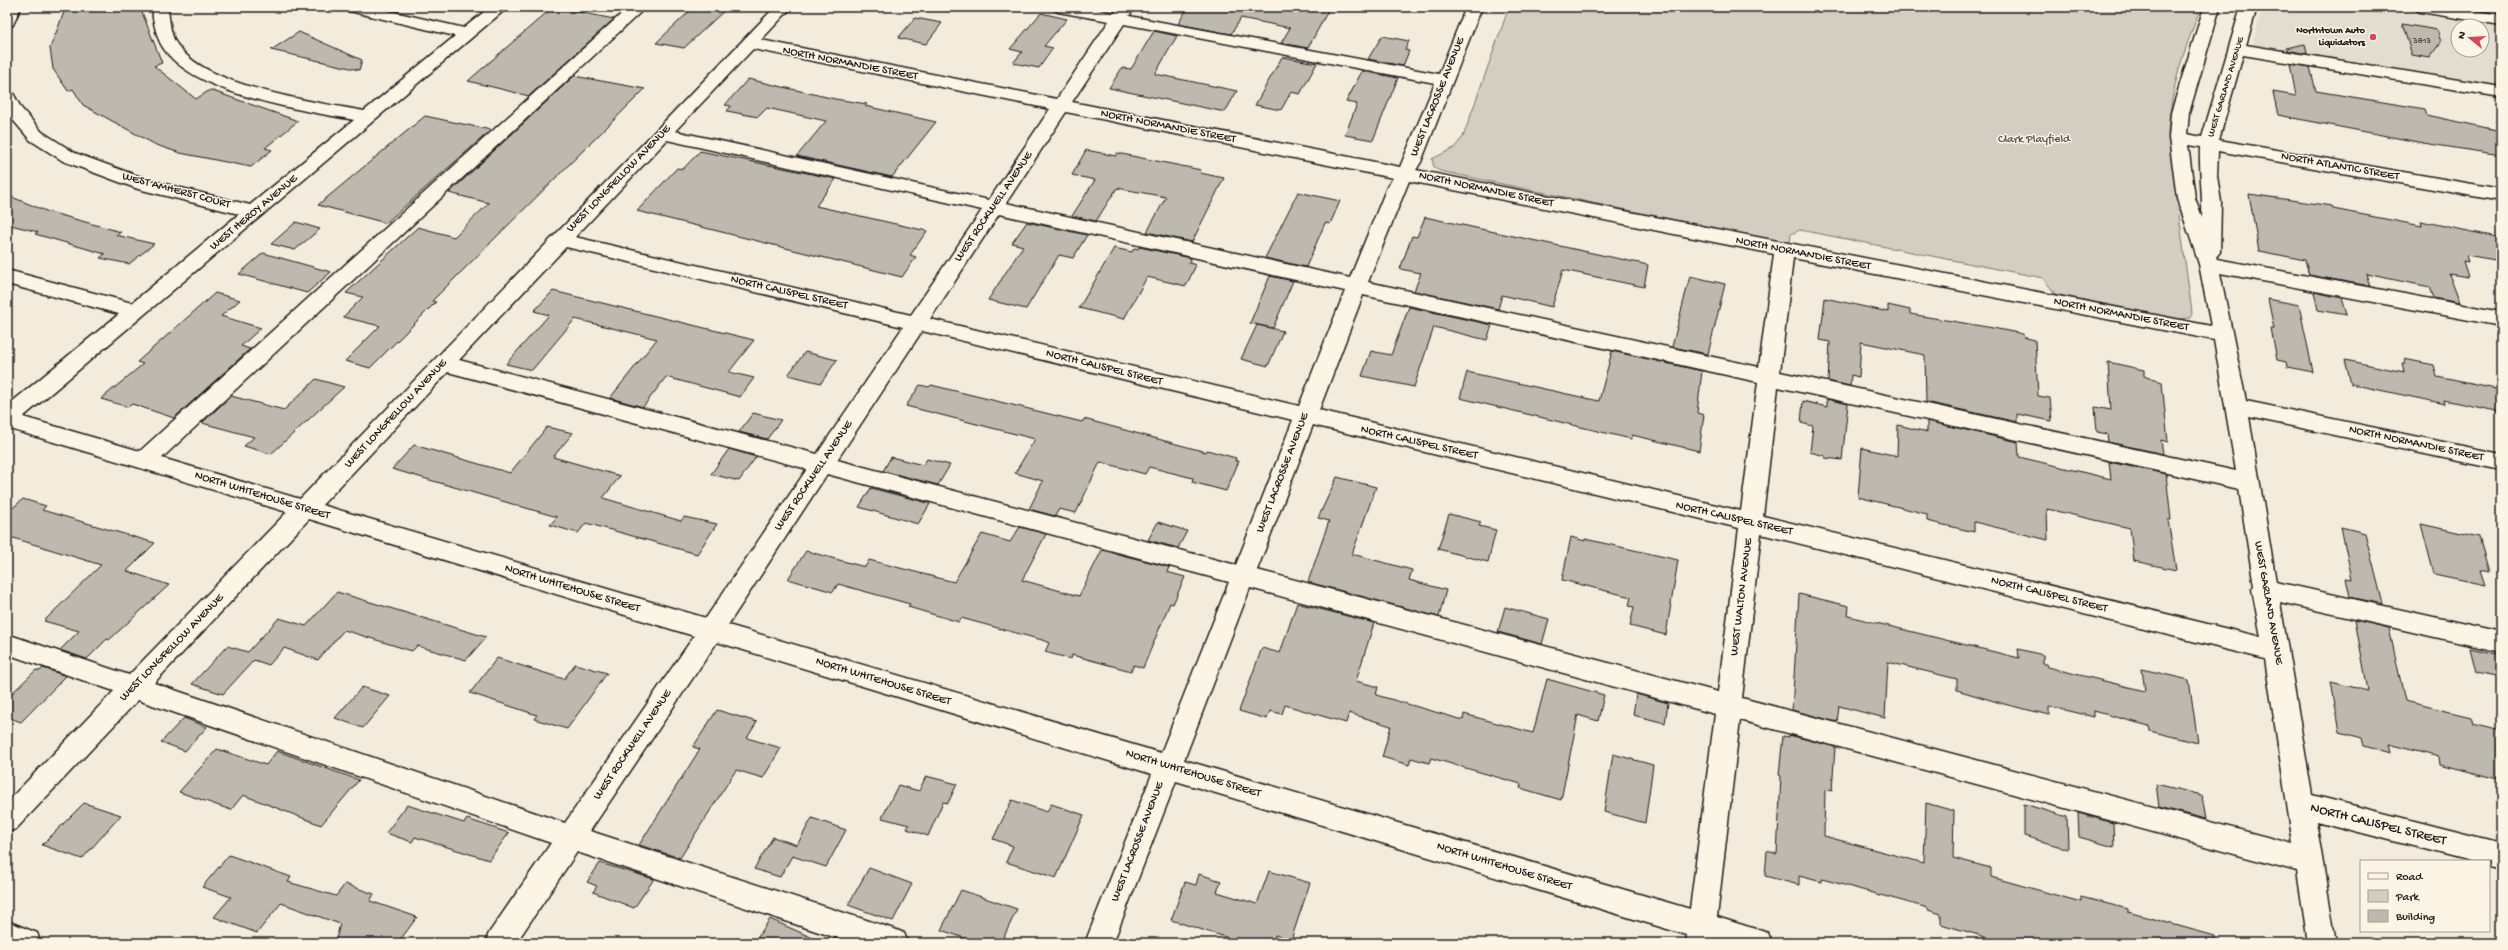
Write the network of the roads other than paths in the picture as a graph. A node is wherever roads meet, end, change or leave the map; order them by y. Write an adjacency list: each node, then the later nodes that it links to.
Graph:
1 (13, 7): 14 (street)
2 (162, 7): 22 (street)
3 (351, 7): 15 (street)
4 (500, 7): 15 (street, WEST HEROY AVENUE)
5 (638, 7): 44 (street)
6 (784, 7): 16 (street, WEST LONGFELLOW AVENUE)
7 (1058, 7): 12 (street)
8 (1474, 7): 18 (street, WEST LACROSSE AVENUE)
9 (2212, 7): 24 (street, WEST GARLAND AVENUE)
10 (2249, 7): 17 (street, WEST GARLAND AVENUE)
11 (2420, 7): 13 (street)
12 (1123, 13): 18 (street); 21 (street, WEST ROCKWELL AVENUE)
13 (2501, 20)
14 (7, 22)
15 (468, 34): 22 (street, WEST HEROY AVENUE)
16 (749, 44): 21 (street, NORTH NORMANDIE STREET); 23 (street, WEST LONGFELLOW AVENUE)
17 (2238, 49): 19 (street); 25 (street, WEST GARLAND AVENUE)
18 (1445, 80): 26 (street, WEST LACROSSE AVENUE)
19 (2501, 92)
20 (7, 97): 29 (street, WEST AMHERST COURT)
21 (1062, 106): 26 (street, NORTH NORMANDIE STREET); 28 (street, WEST ROCKWELL AVENUE)
22 (368, 117): 29 (street, WEST HEROY AVENUE)
23 (662, 134): 28 (street); 30 (street, WEST LONGFELLOW AVENUE)
24 (2178, 138): 25 (street, NORTH ATLANTIC STREET); 32 (street, WEST GARLAND AVENUE)
25 (2209, 144): 27 (street, NORTH ATLANTIC STREET); 32 (street, WEST GARLAND AVENUE)
26 (1405, 173): 31 (street, NORTH NORMANDIE STREET); 34 (street, WEST LACROSSE AVENUE)
27 (2501, 195)
28 (995, 206): 34 (street); 37 (street, WEST ROCKWELL AVENUE)
29 (254, 212): 35 (street, WEST HEROY AVENUE)
30 (561, 240): 37 (street, NORTH CALISPEL STREET); 39 (street, WEST LONGFELLOW AVENUE)
31 (1784, 250): 38 (street, NORTH NORMANDIE STREET); 40 (street, WEST WALTON AVENUE)
32 (2210, 264): 36 (street); 38 (street, WEST GARLAND AVENUE)
33 (7, 277): 35 (street)
34 (1357, 285): 40 (street); 42 (street, WEST LACROSSE AVENUE)
35 (135, 311): 43 (street, WEST HEROY AVENUE)
36 (2501, 319)
37 (917, 322): 42 (street, NORTH CALISPEL STREET); 46 (street, WEST ROCKWELL AVENUE)
38 (2223, 335): 41 (street, WEST GARLAND AVENUE)
39 (444, 363): 46 (street); 48 (street, WEST LONGFELLOW AVENUE)
40 (1769, 376): 47 (street); 49 (street, WEST WALTON AVENUE)
41 (2237, 407): 45 (street, NORTH NORMANDIE STREET); 47 (street, WEST GARLAND AVENUE)
42 (1305, 416): 49 (street, NORTH CALISPEL STREET); 50 (street, WEST LACROSSE AVENUE)
43 (7, 419): 44 (street, NORTH WHITEHOUSE STREET)
44 (144, 461): 48 (street, NORTH WHITEHOUSE STREET)
45 (2501, 462)
46 (822, 464): 50 (street); 52 (street, WEST ROCKWELL AVENUE)
47 (2248, 482): 51 (street, WEST GARLAND AVENUE)
48 (306, 509): 52 (street, NORTH WHITEHOUSE STREET); 56 (street, WEST LONGFELLOW AVENUE)
49 (1751, 522): 55 (street, NORTH CALISPEL STREET); 57 (street, WEST WALTON AVENUE)
50 (1242, 576): 57 (street); 58 (street, WEST LACROSSE AVENUE)
51 (2264, 589): 53 (street); 55 (street, WEST GARLAND AVENUE)
52 (711, 631): 58 (street, NORTH WHITEHOUSE STREET); 61 (street, WEST ROCKWELL AVENUE)
53 (2501, 642)
54 (7, 644): 56 (street)
55 (2276, 651): 59 (street, WEST GARLAND AVENUE)
56 (135, 686): 60 (street, WEST LONGFELLOW AVENUE); 61 (street)
57 (1729, 705): 63 (street); 65 (street, WEST WALTON AVENUE)
58 (1168, 766): 65 (street, NORTH WHITEHOUSE STREET); 69 (street, WEST LACROSSE AVENUE)
59 (2301, 805): 62 (street, NORTH CALISPEL STREET); 63 (street, WEST GARLAND AVENUE)
60 (7, 820)
61 (570, 837): 67 (street, WEST ROCKWELL AVENUE); 68 (street)
62 (2501, 856)
63 (2309, 860): 71 (street, WEST GARLAND AVENUE)
64 (7, 935): 66 (street)
65 (1701, 935): 70 (street, NORTH WHITEHOUSE STREET)
66 (27, 943)
67 (499, 943)
68 (894, 943)
69 (1099, 943)
70 (1758, 943)
71 (2322, 943)

